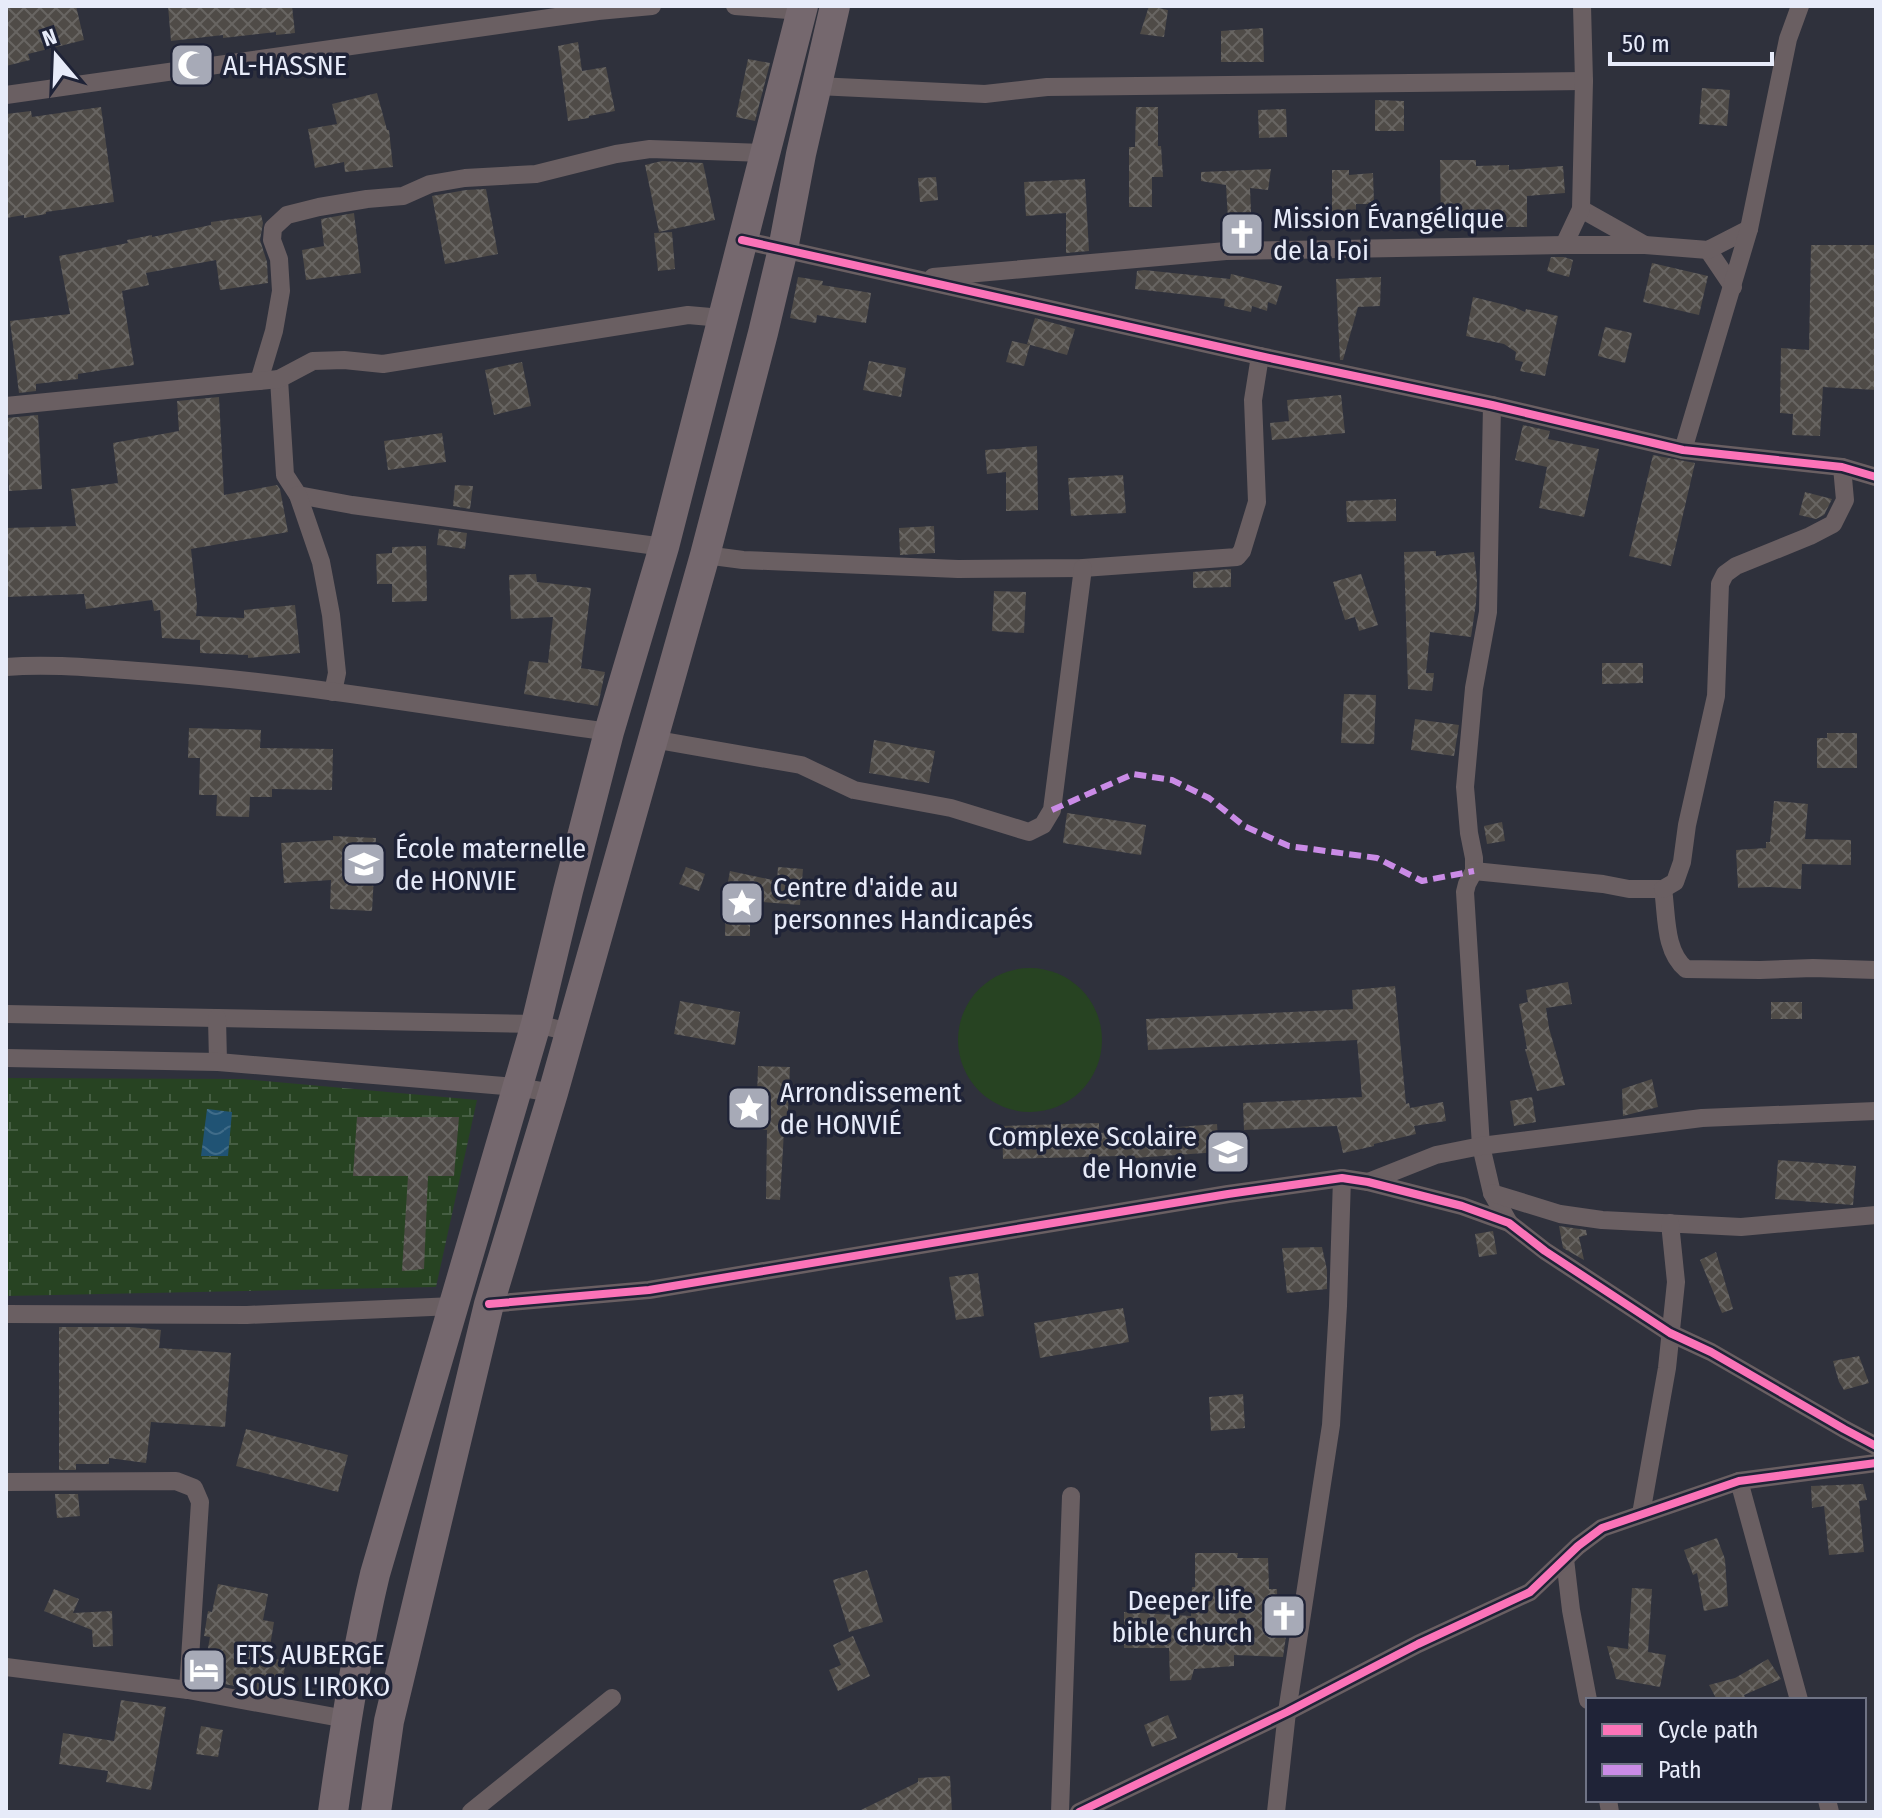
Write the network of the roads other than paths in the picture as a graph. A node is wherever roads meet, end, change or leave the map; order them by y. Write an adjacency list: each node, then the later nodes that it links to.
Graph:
1 (652, 6): 8 (street)
2 (735, 6): 7 (street)
3 (835, 6): 11 (main road)
4 (1582, 6): 10 (street)
5 (1788, 6): 9 (street)
6 (1800, 6): 9 (street)
7 (802, 8): 13 (main road)
8 (596, 9): 12 (street)
9 (1788, 39): 15 (street)
10 (1584, 81): 11 (street); 14 (street)
11 (817, 86): 19 (main road)
12 (6, 95)
13 (764, 153): 16 (main road); 26 (street)
14 (1581, 209): 17 (street); 18 (street)
15 (1749, 229): 20 (street); 22 (street)
16 (742, 240): 19 (street); 23 (main road)
17 (1564, 245): 18 (street); 21 (street)
18 (1645, 245): 20 (street)
19 (783, 249): 21 (street); 34 (main road)
20 (1708, 250): 22 (street)
21 (914, 279): 24 (street)
22 (1733, 287): 29 (street)
23 (722, 318): 25 (street); 33 (main road)
24 (1260, 356): 27 (street); 35 (street)
25 (279, 379): 26 (street); 32 (street)
26 (259, 381): 28 (street)
27 (1492, 405): 29 (street); 40 (street)
28 (6, 406)
29 (1683, 450): 30 (street)
30 (1842, 467): 31 (street); 41 (street)
31 (1876, 477)
32 (298, 495): 33 (street); 37 (street)
33 (664, 547): 38 (main road)
34 (705, 555): 35 (street); 39 (main road)
35 (1083, 568): 39 (street)
36 (6, 667): 37 (street)
37 (333, 692): 38 (street)
38 (609, 732): 45 (main road)
39 (652, 739): 46 (main road)
40 (1474, 871): 41 (street); 52 (street)
41 (1663, 889): 42 (street)
42 (1876, 970)
43 (6, 1014): 44 (street)
44 (217, 1018): 45 (street); 48 (street)
45 (536, 1024): 46 (street); 49 (main road)
46 (570, 1032): 50 (main road)
47 (6, 1058): 48 (street)
48 (218, 1062): 49 (street)
49 (517, 1087): 50 (street); 60 (main road)
50 (553, 1093): 59 (main road)
51 (1876, 1111): 52 (street)
52 (1481, 1146): 54 (street); 55 (street)
53 (1342, 1178): 54 (street); 59 (street); 75 (street)
54 (1368, 1182): 57 (street)
55 (1492, 1193): 57 (street); 58 (street)
56 (1876, 1215): 58 (street)
57 (1509, 1223): 62 (street)
58 (1670, 1223): 62 (street)
59 (489, 1304): 78 (main road)
60 (454, 1306): 61 (street); 76 (main road)
61 (6, 1314)
62 (1670, 1333): 63 (street); 68 (street)
63 (1876, 1446)
64 (1876, 1463): 65 (street)
65 (1739, 1481): 68 (street); 74 (street)
66 (6, 1482): 71 (street)
67 (1071, 1496): 80 (street)
68 (1641, 1514): 69 (street)
69 (1565, 1559): 73 (street); 75 (street)
70 (6, 1667): 71 (street)
71 (188, 1690): 76 (street)
72 (612, 1698): 79 (street)
73 (1588, 1698)
74 (1798, 1698)
75 (1287, 1712): 81 (street); 82 (street)
76 (346, 1719): 77 (main road)
77 (333, 1812)
78 (376, 1812)
79 (471, 1812)
80 (1060, 1812)
81 (1079, 1812)
82 (1276, 1812)

